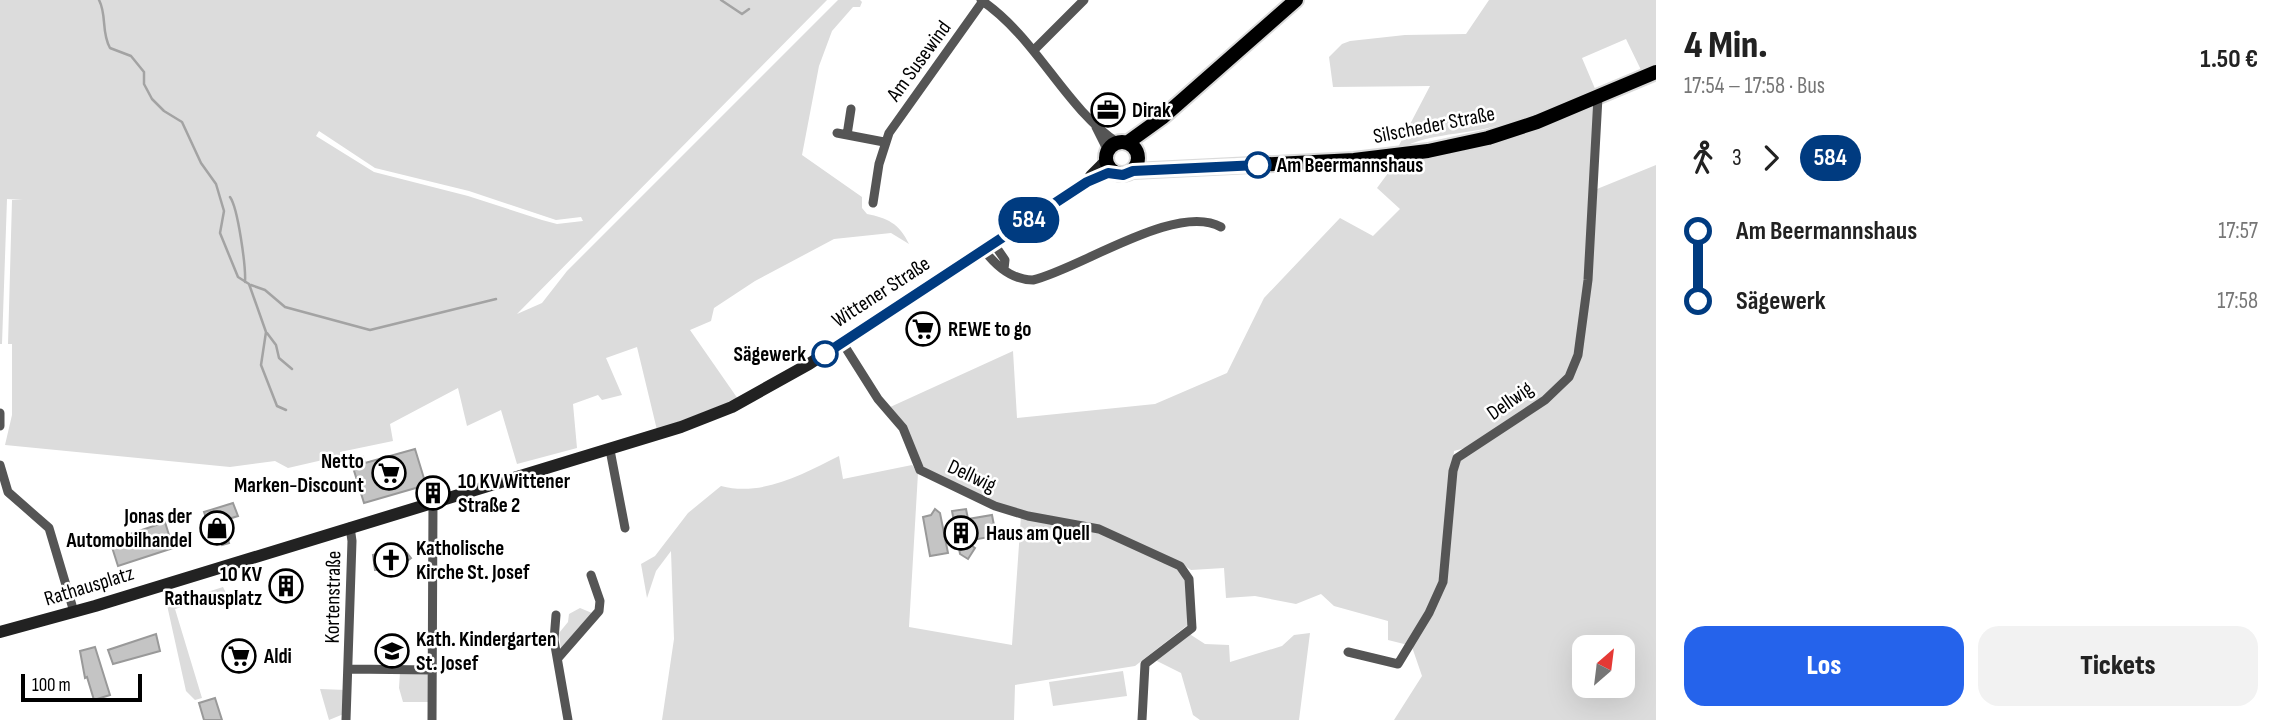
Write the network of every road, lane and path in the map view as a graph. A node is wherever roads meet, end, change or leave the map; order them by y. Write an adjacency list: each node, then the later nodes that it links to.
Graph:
1 (1084, 0): 4 (street)
2 (1296, 0): 8 (main road, Wittener Straße)
3 (982, 1): 4 (street); 9 (street, Am Susewind)
4 (1034, 50): 10 (street)
5 (1656, 72): 6 (main road, Silscheder Straße)
6 (1598, 97): 11 (main road, Silscheder Straße); 27 (street, Dellwig)
7 (850, 109): 9 (street)
8 (1163, 117): 10 (main road, Wittener Straße); 11 (main road, Wittener Straße)
9 (884, 142): 12 (street, Am Susewind)
10 (1114, 154): 11 (main road); 11 (main road); 14 (main road, Wittener Straße)
11 (1136, 161)
12 (873, 203)
13 (1221, 227): 14 (street)
14 (989, 247): 15 (main road, Wittener Straße)
15 (842, 342): 18 (main road, Wittener Straße); 34 (street, Dellwig)
16 (0, 413): 17 (street)
17 (0, 424)
18 (610, 450): 20 (main road, Wittener Straße); 22 (street)
19 (0, 465): 24 (street)
20 (433, 502): 21 (main road, Wittener Straße); 30 (street)
21 (350, 527): 24 (main road, Rathausplatz); 29 (street, Kortenstraße)
22 (625, 528)
23 (591, 575): 28 (street)
24 (74, 612): 26 (main road, Rathausplatz)
25 (556, 615): 28 (street)
26 (0, 632)
27 (1348, 652)
28 (558, 658): 33 (street)
29 (349, 669): 30 (street, Kortenstraße); 31 (street, Kortenstraße)
30 (432, 670): 32 (street)
31 (346, 720)
32 (432, 720)
33 (568, 720)
34 (1142, 720)

